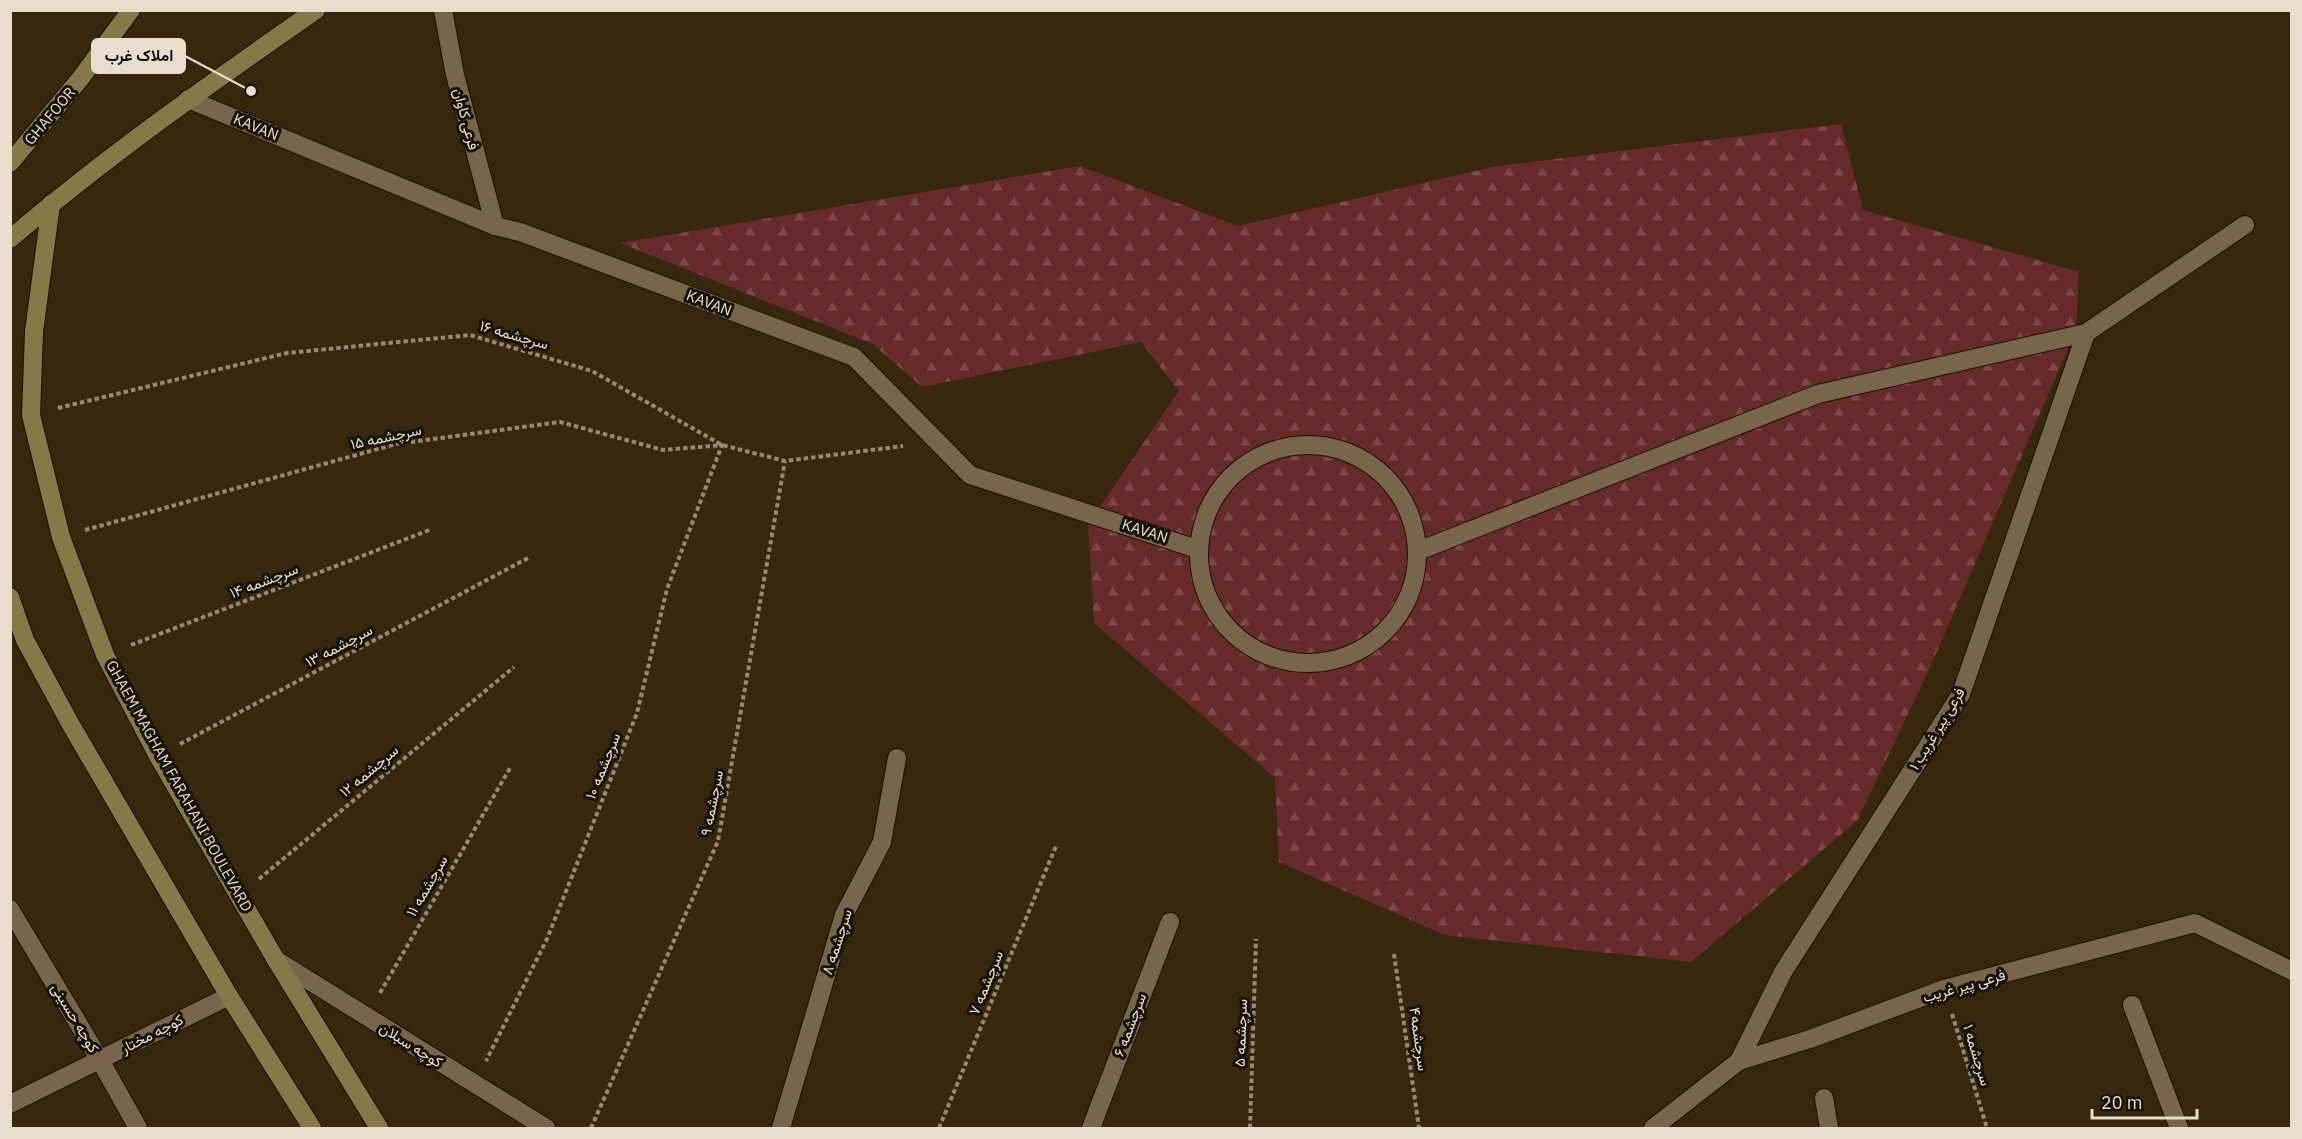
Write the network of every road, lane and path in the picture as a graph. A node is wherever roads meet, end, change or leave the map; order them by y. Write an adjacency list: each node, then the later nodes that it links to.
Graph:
1 (131, 10): 5 (main road, GHAFOOR)
2 (316, 10): 4 (main road)
3 (443, 10): 8 (street, فرعی کاوان)
4 (188, 99): 6 (main road); 8 (street, KAVAN)
5 (10, 163)
6 (51, 204): 9 (main road); 11 (main road, GHAEM MAGHAM FARAHANI BOULEVARD)
7 (2245, 225): 10 (street)
8 (495, 226): 12 (street, KAVAN)
9 (10, 239)
10 (2086, 333): 18 (street); 40 (street, فرعی پیر غریب ۱)
11 (31, 415): 13 (path, ۱۶ سرچشمه); 16 (main road, GHAEM MAGHAM FARAHANI BOULEVARD)
12 (937, 442): 14 (path, ۱۶ سرچشمه); 17 (street, KAVAN)
13 (722, 445): 14 (path, ۱۶ سرچشمه); 16 (path, سرچشمه ۱۵); 41 (path, سرچشمه ۱۰)
14 (785, 461): 48 (path, سرچشمه ۹)
15 (432, 529): 22 (path, سرچشمه ۱۴)
16 (61, 537): 22 (main road, GHAEM MAGHAM FARAHANI BOULEVARD)
17 (1197, 549): 18 (street); 18 (street)
18 (1418, 551)
19 (530, 557): 24 (path, سرچشمه ۱۳)
20 (10, 597): 21 (main road)
21 (18, 642): 36 (main road)
22 (105, 655): 24 (main road, GHAEM MAGHAM FARAHANI BOULEVARD)
23 (514, 667): 28 (path, سرچشمه ۱۲)
24 (159, 756): 28 (main road, GHAEM MAGHAM FARAHANI BOULEVARD)
25 (897, 758): 49 (street, سرچشمه ۸)
26 (510, 768): 38 (path, سرچشمه ۱۱)
27 (1056, 846): 50 (path, سرچشمه ۷)
28 (240, 895): 33 (main road, GHAEM MAGHAM FARAHANI BOULEVARD)
29 (10, 909): 39 (street, کوچه حسینی)
30 (1170, 922): 51 (street, سرچشمه ۶)
31 (1256, 939): 52 (path, سرچشمه ۵)
32 (1394, 954): 53 (path, سرچشمه۴)
33 (276, 960): 38 (street, کوچه سبلان); 46 (main road, GHAEM MAGHAM FARAHANI BOULEVARD)
34 (2292, 971): 35 (street, فرعی پیر غریب)
35 (1944, 989): 40 (street, فرعی پیر غریب); 56 (path, سرچشمه ۱)
36 (229, 996): 39 (street, کوچه مختار); 45 (main road)
37 (2132, 1005): 57 (street)
38 (366, 1017): 41 (street, کوچه سبلان)
39 (100, 1060): 43 (street, کوچه مختار); 44 (street, کوچه حسینی)
40 (1739, 1061): 54 (street, فرعی پیر غریب)
41 (474, 1084): 47 (street, کوچه سبلان)
42 (1824, 1098): 55 (street)
43 (10, 1104)
44 (138, 1128)
45 (312, 1128)
46 (379, 1128)
47 (546, 1128)
48 (591, 1128)
49 (782, 1128)
50 (939, 1128)
51 (1091, 1128)
52 (1250, 1128)
53 (1419, 1128)
54 (1653, 1128)
55 (1829, 1128)
56 (1987, 1128)
57 (2179, 1128)

